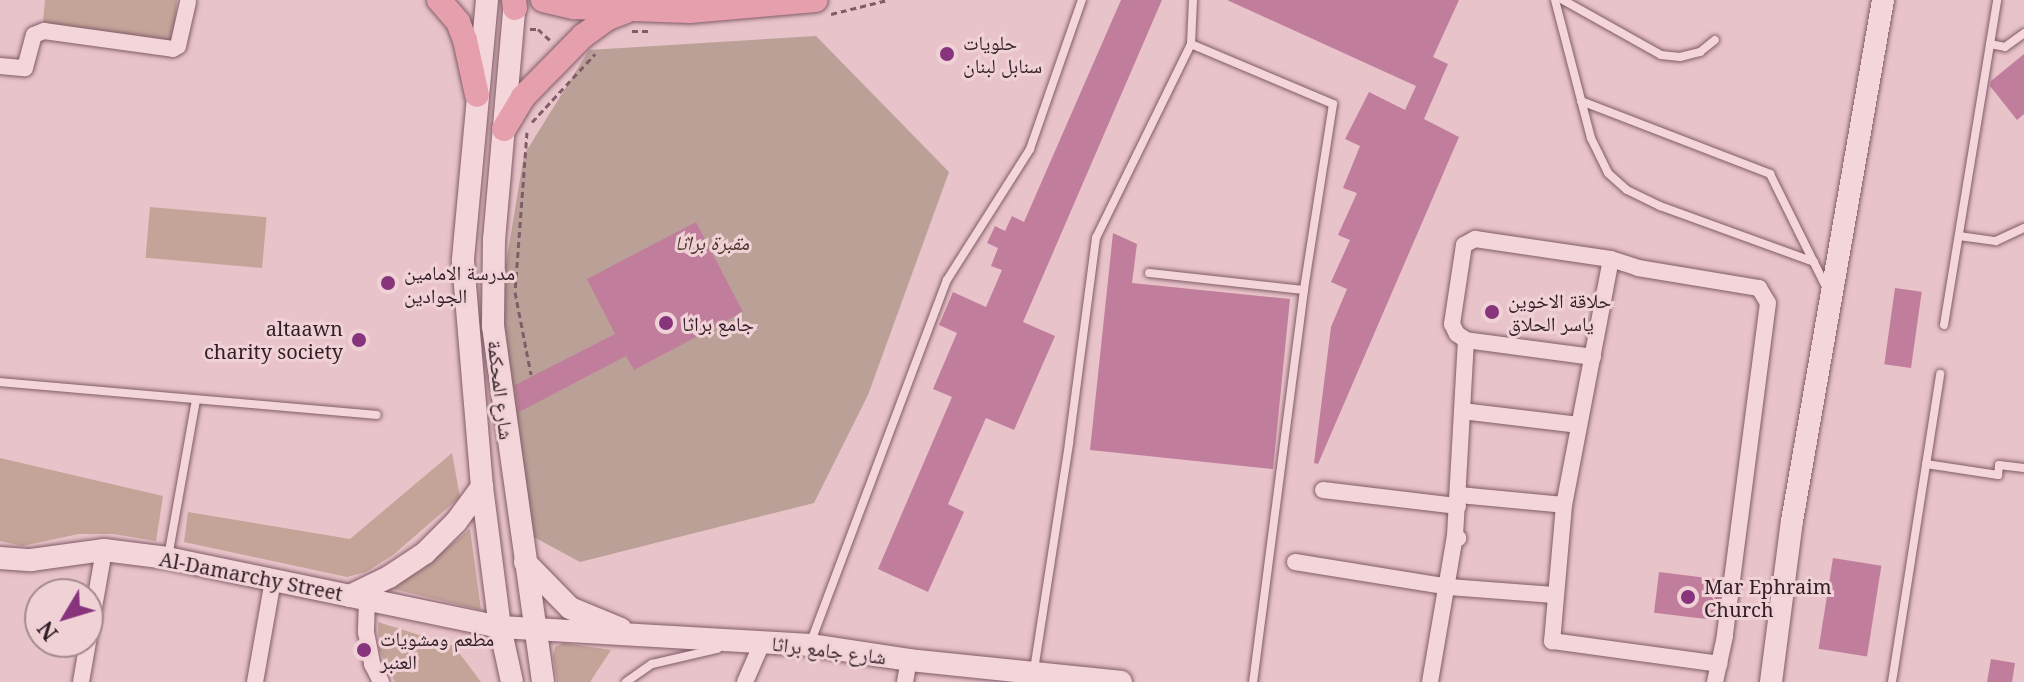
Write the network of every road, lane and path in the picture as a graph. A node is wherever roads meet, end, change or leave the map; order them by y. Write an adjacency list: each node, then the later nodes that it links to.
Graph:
1 (439, 0): 23 (main road)
2 (487, 0): 23 (street, شارع المحكمة)
3 (543, 0): 15 (main road)
4 (599, 0): 15 (main road)
5 (887, 0): 13 (path)
6 (1082, 0): 62 (lane)
7 (1193, 0): 18 (lane)
8 (1555, 0): 24 (lane)
9 (1563, 0): 17 (lane)
10 (1883, 0): 32 (street)
11 (1997, 0): 19 (lane)
12 (188, 2): 22 (street)
13 (821, 8): 15 (main road)
14 (518, 9): 21 (path); 25 (street, شارع المحكمة)
15 (633, 21): 25 (main road)
16 (2024, 33): 19 (lane)
17 (1715, 40)
18 (1191, 44): 31 (lane); 65 (lane)
19 (1990, 44): 27 (lane)
20 (601, 47): 36 (path)
21 (560, 50)
22 (0, 66)
23 (477, 95): 45 (street, شارع المحكمة)
24 (1581, 101): 29 (lane); 29 (lane)
25 (504, 129): 52 (street, شارع المحكمة)
26 (2024, 228): 27 (lane)
27 (1959, 236): 33 (lane)
28 (1611, 259): 34 (street); 35 (street); 63 (street)
29 (1814, 262): 32 (lane)
30 (1149, 273): 31 (lane)
31 (1304, 290): 75 (lane)
32 (1830, 296): 78 (street)
33 (1944, 325)
34 (1466, 340): 35 (street); 40 (street)
35 (1593, 357): 42 (street)
36 (531, 374)
37 (1940, 374): 43 (lane)
38 (0, 382): 39 (lane)
39 (196, 400): 41 (lane); 51 (lane)
40 (1462, 411): 42 (street); 47 (street)
41 (377, 415)
42 (1579, 425): 48 (street)
43 (1926, 464): 44 (lane); 79 (lane)
44 (2024, 468)
45 (482, 487): 57 (street); 58 (street, شارع المحكمة)
46 (1323, 490): 47 (street)
47 (1458, 501): 48 (street); 55 (street)
48 (1564, 505): 56 (street)
49 (104, 550): 50 (street, Al-Damarchy Street); 51 (street, Al-Damarchy Street); 67 (street)
50 (0, 558)
51 (167, 558): 54 (street, Al-Damarchy Street)
52 (525, 562): 59 (street, شارع المحكمة); 60 (street)
53 (1295, 562): 55 (street)
54 (273, 580): 57 (street, Al-Damarchy Street); 68 (street)
55 (1449, 587): 56 (street); 76 (street)
56 (1554, 595): 63 (street)
57 (359, 598): 58 (street, Al-Damarchy Street); 69 (street)
58 (500, 627): 59 (street, Al-Damarchy Street); 70 (street, شارع المحكمة)
59 (535, 631): 60 (street, شارع جامع براثا); 71 (street, شارع المحكمة)
60 (641, 635): 61 (street, شارع جامع براثا)
61 (763, 641): 62 (street, شارع جامع براثا); 72 (lane); 73 (street)
62 (810, 645): 64 (street, شارع جامع براثا)
63 (1719, 664): 77 (street)
64 (907, 671): 65 (street, شارع جامع براثا)
65 (1034, 671): 66 (street, شارع جامع براثا)
66 (1078, 680): 74 (street, شارع جامع براثا)
67 (81, 682)
68 (255, 682)
69 (381, 682)
70 (512, 682)
71 (543, 682)
72 (626, 682)
73 (745, 682)
74 (1121, 682)
75 (1253, 682)
76 (1430, 682)
77 (1715, 682)
78 (1771, 682)
79 (1892, 682)

